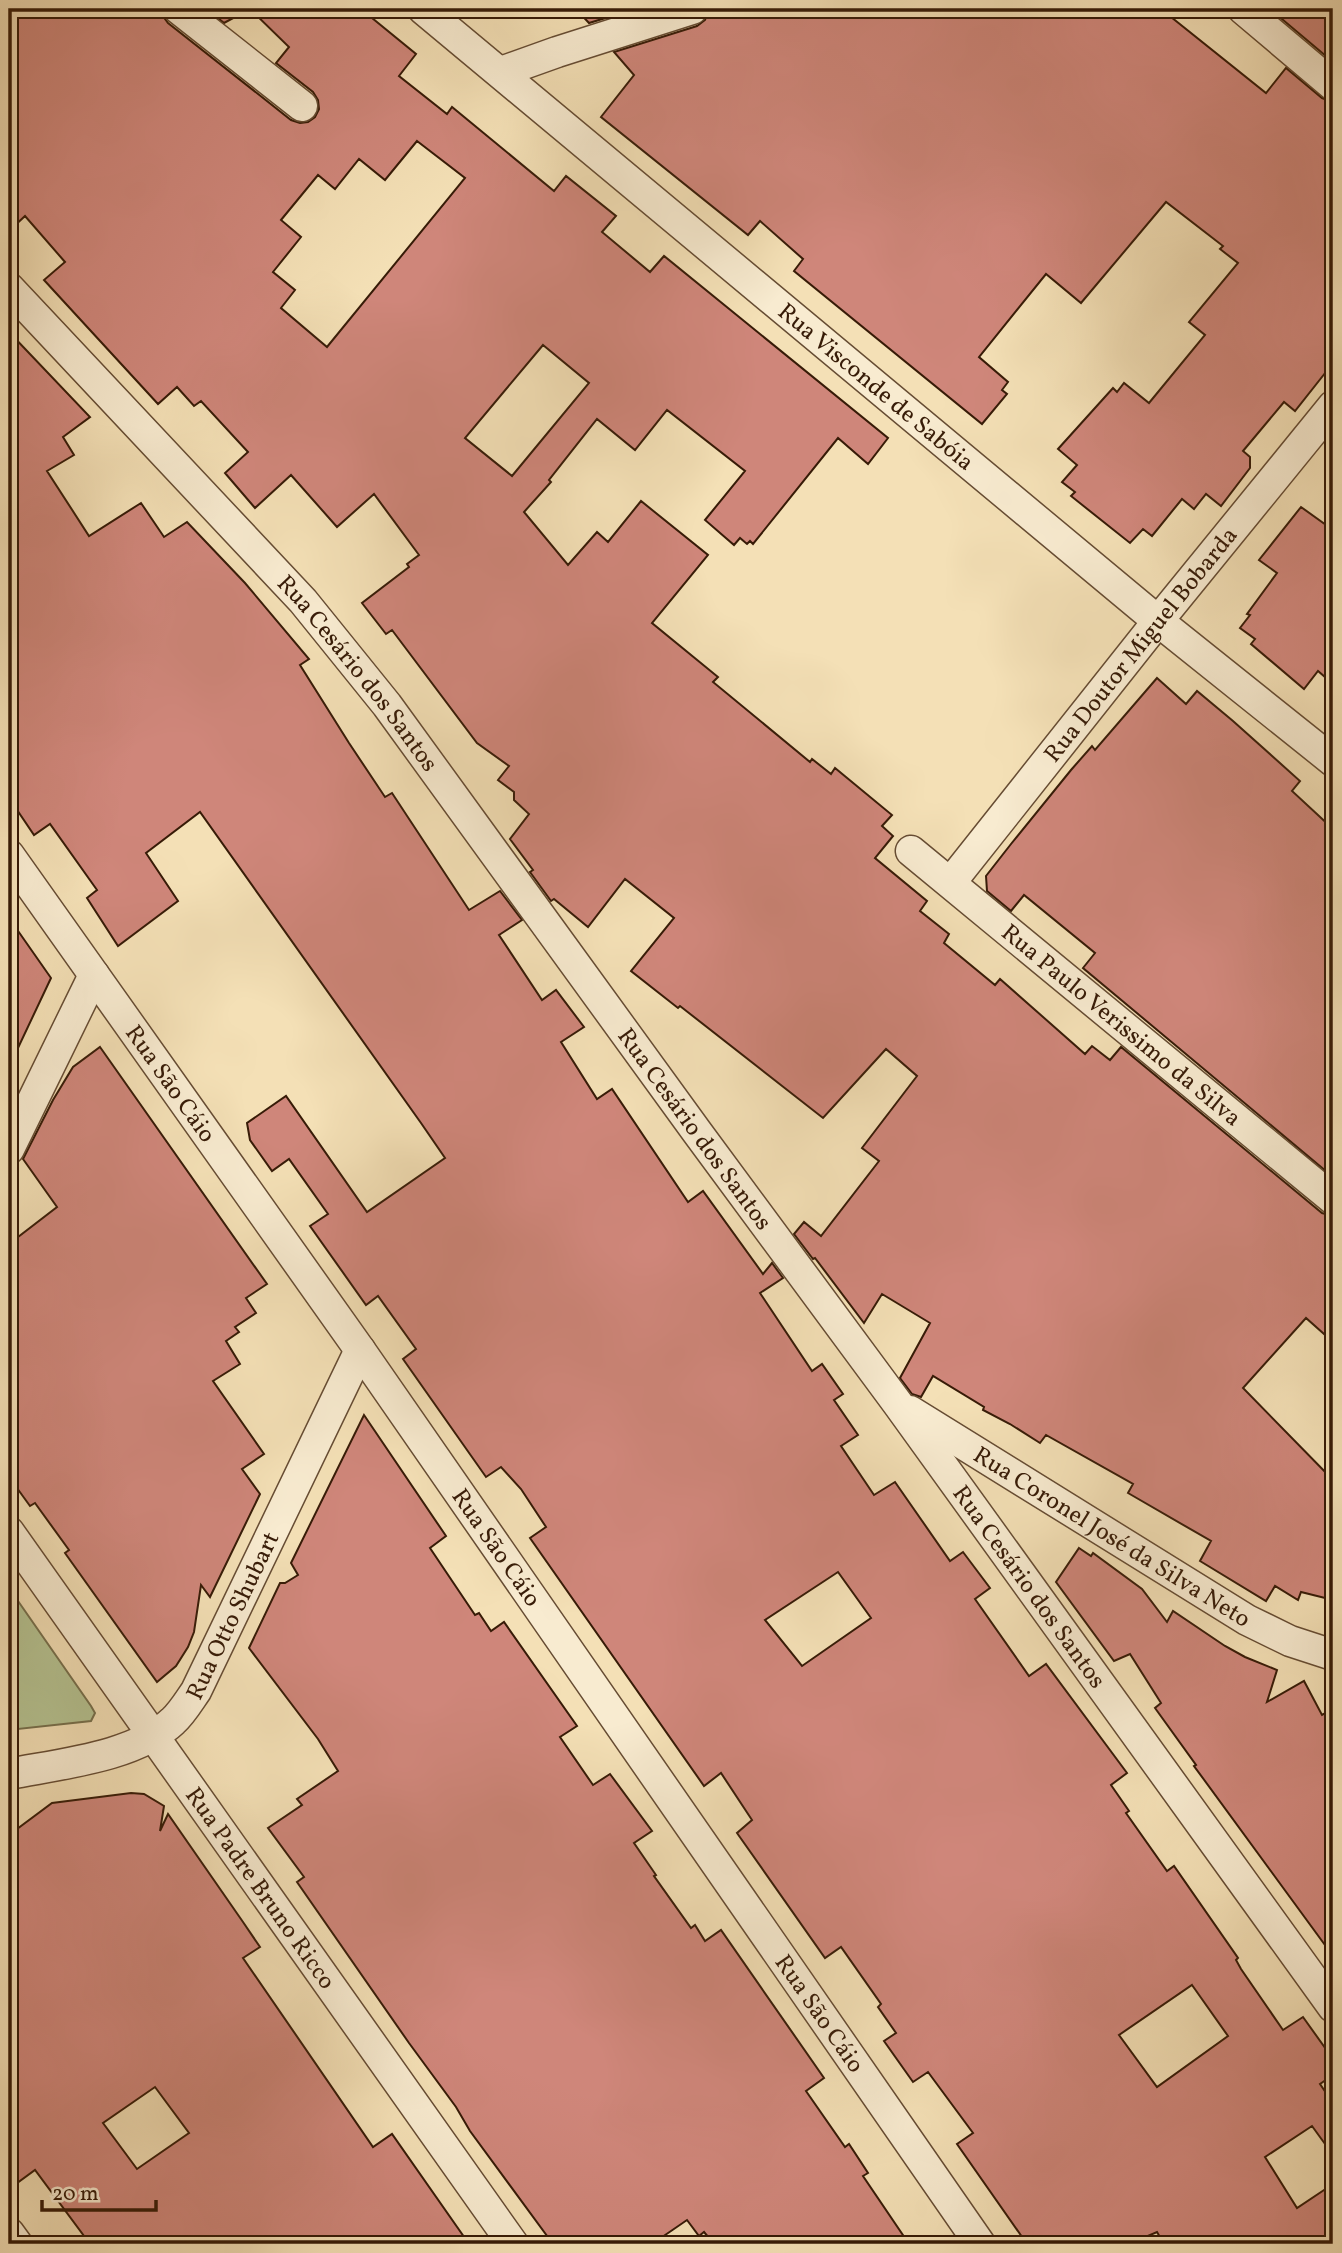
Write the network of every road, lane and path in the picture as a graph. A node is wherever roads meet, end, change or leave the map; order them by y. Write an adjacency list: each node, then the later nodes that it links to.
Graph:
1 (178, 9): 7 (street)
2 (424, 9): 5 (street, Rua Visconde de Sabóia)
3 (692, 9): 5 (street)
4 (1242, 9): 6 (street)
5 (502, 72): 10 (street, Rua Visconde de Sabóia)
6 (1333, 85)
7 (302, 106)
8 (9, 288): 19 (street, Rua Cesário dos Santos)
9 (1333, 406): 10 (street, Rua Doutor Miguel Bobarda)
10 (1158, 621): 11 (street, Rua Visconde de Sabóia); 14 (street, Rua Doutor Miguel Bobarda)
11 (1333, 761)
12 (911, 851): 14 (street, Rua Paulo Verissimo da Silva)
13 (9, 855): 15 (street, Rua São Cáio)
14 (951, 882): 17 (street, Rua Paulo Verissimo da Silva)
15 (94, 975): 16 (street); 18 (street, Rua São Cáio)
16 (9, 1149)
17 (1333, 1199)
18 (360, 1350): 22 (street, Rua Otto Shubart); 28 (street, Rua São Cáio)
19 (898, 1404): 21 (street, Rua Coronel José da Silva Neto); 24 (street, Rua Cesário dos Santos)
20 (9, 1532): 22 (street, Rua Padre Bruno Ricco)
21 (1333, 1655)
22 (153, 1736): 23 (street, Rua Otto Shubart); 27 (street, Rua Padre Bruno Ricco)
23 (9, 1774)
24 (1333, 2007)
25 (9, 2233): 26 (street)
26 (17, 2244)
27 (513, 2244)
28 (980, 2244)

